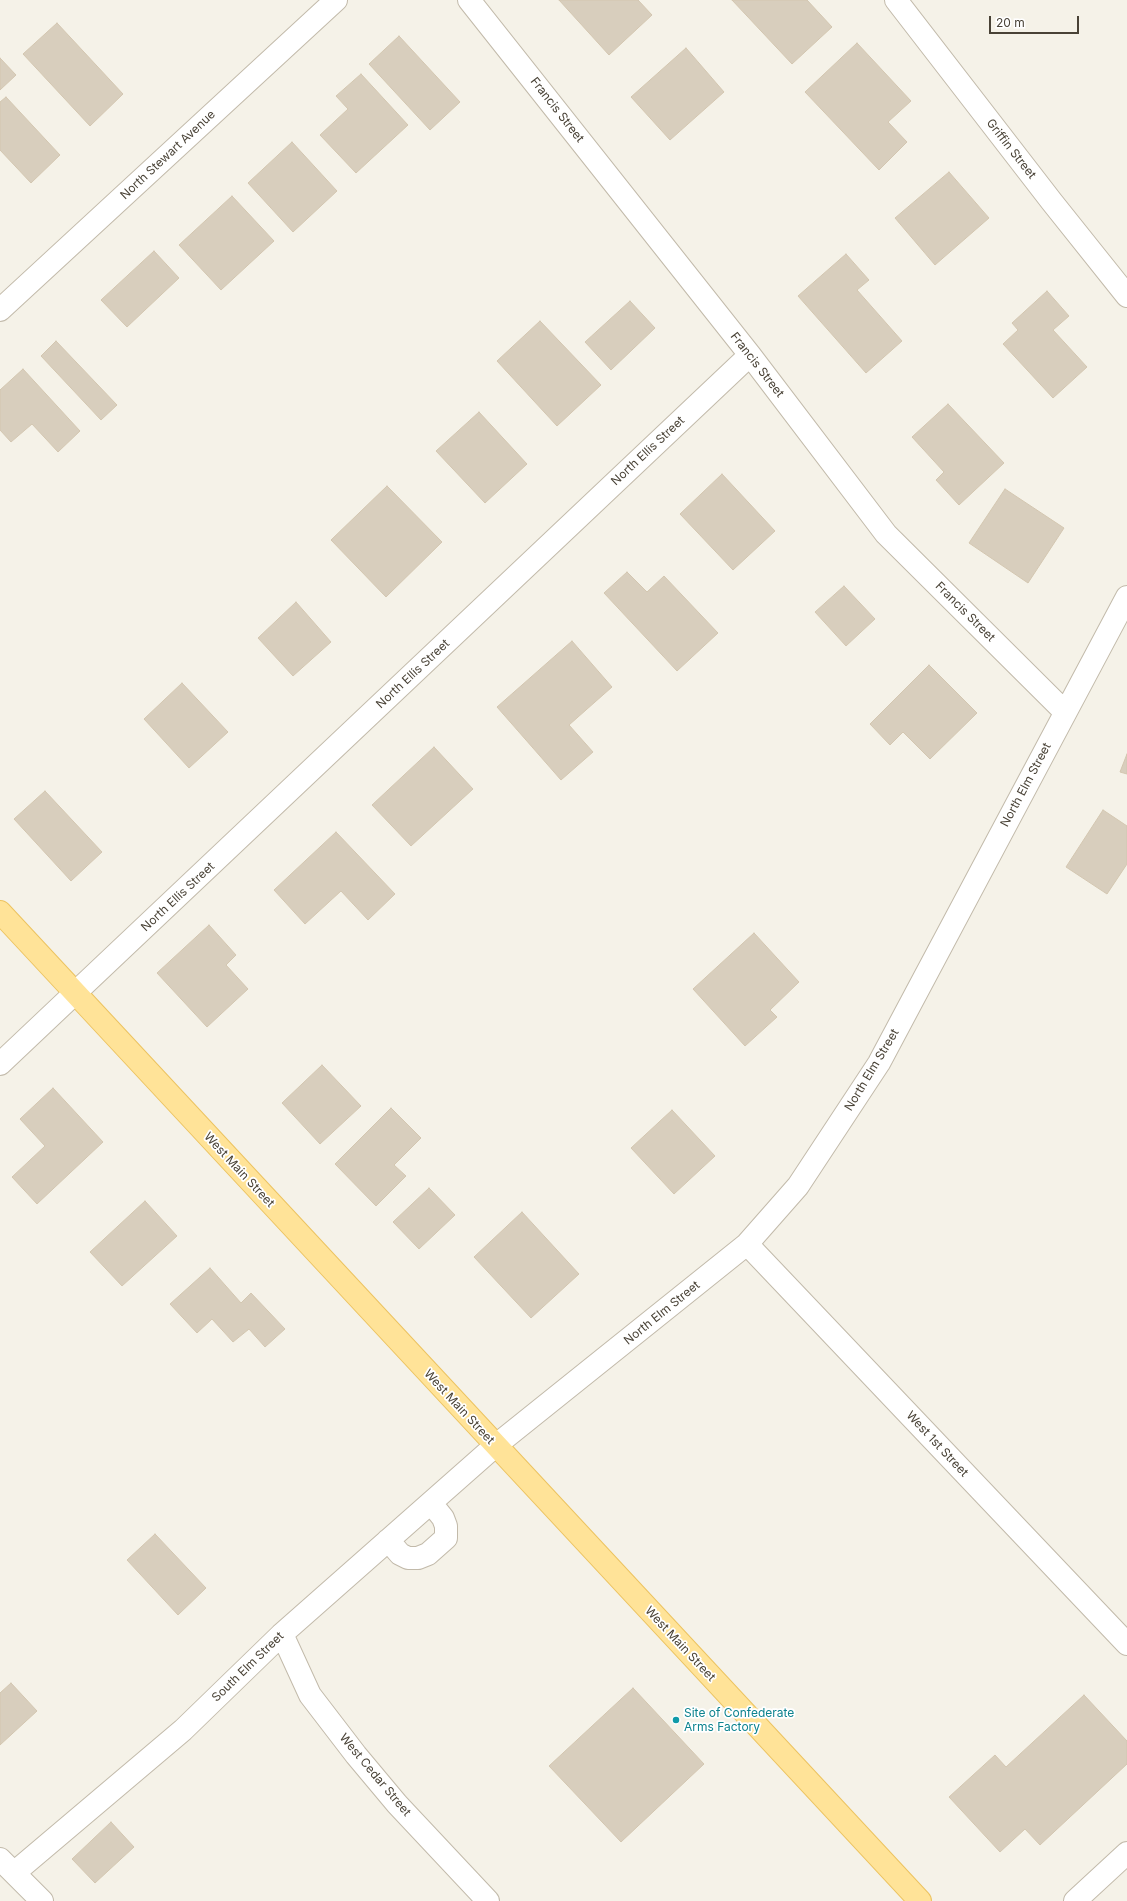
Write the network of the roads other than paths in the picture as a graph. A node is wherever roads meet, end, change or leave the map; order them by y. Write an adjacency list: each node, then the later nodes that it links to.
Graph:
1 (336, 0): 5 (street, North Stewart Avenue)
2 (469, 0): 6 (street, Francis Street)
3 (896, 0): 4 (street, Griffin Street)
4 (1127, 296)
5 (0, 310)
6 (750, 355): 8 (street, Francis Street); 10 (street, North Ellis Street)
7 (1127, 597): 8 (street, North Elm Street)
8 (1065, 712): 12 (street, North Elm Street)
9 (0, 912): 10 (main road, West Main Street)
10 (76, 993): 11 (street, North Ellis Street); 13 (main road, West Main Street)
11 (0, 1064)
12 (748, 1244): 13 (street, North Elm Street); 17 (street, West 1st Street)
13 (495, 1446): 14 (street, South Elm Street); 23 (main road, West Main Street)
14 (431, 1502): 15 (street, South Elm Street); 15 (street)
15 (388, 1540): 16 (street, South Elm Street)
16 (282, 1634): 19 (street, South Elm Street); 22 (street, West Cedar Street)
17 (1127, 1644)
18 (1127, 1853): 20 (street)
19 (7, 1866): 21 (street)
20 (1079, 1900)
21 (42, 1901)
22 (488, 1901)
23 (920, 1901)

